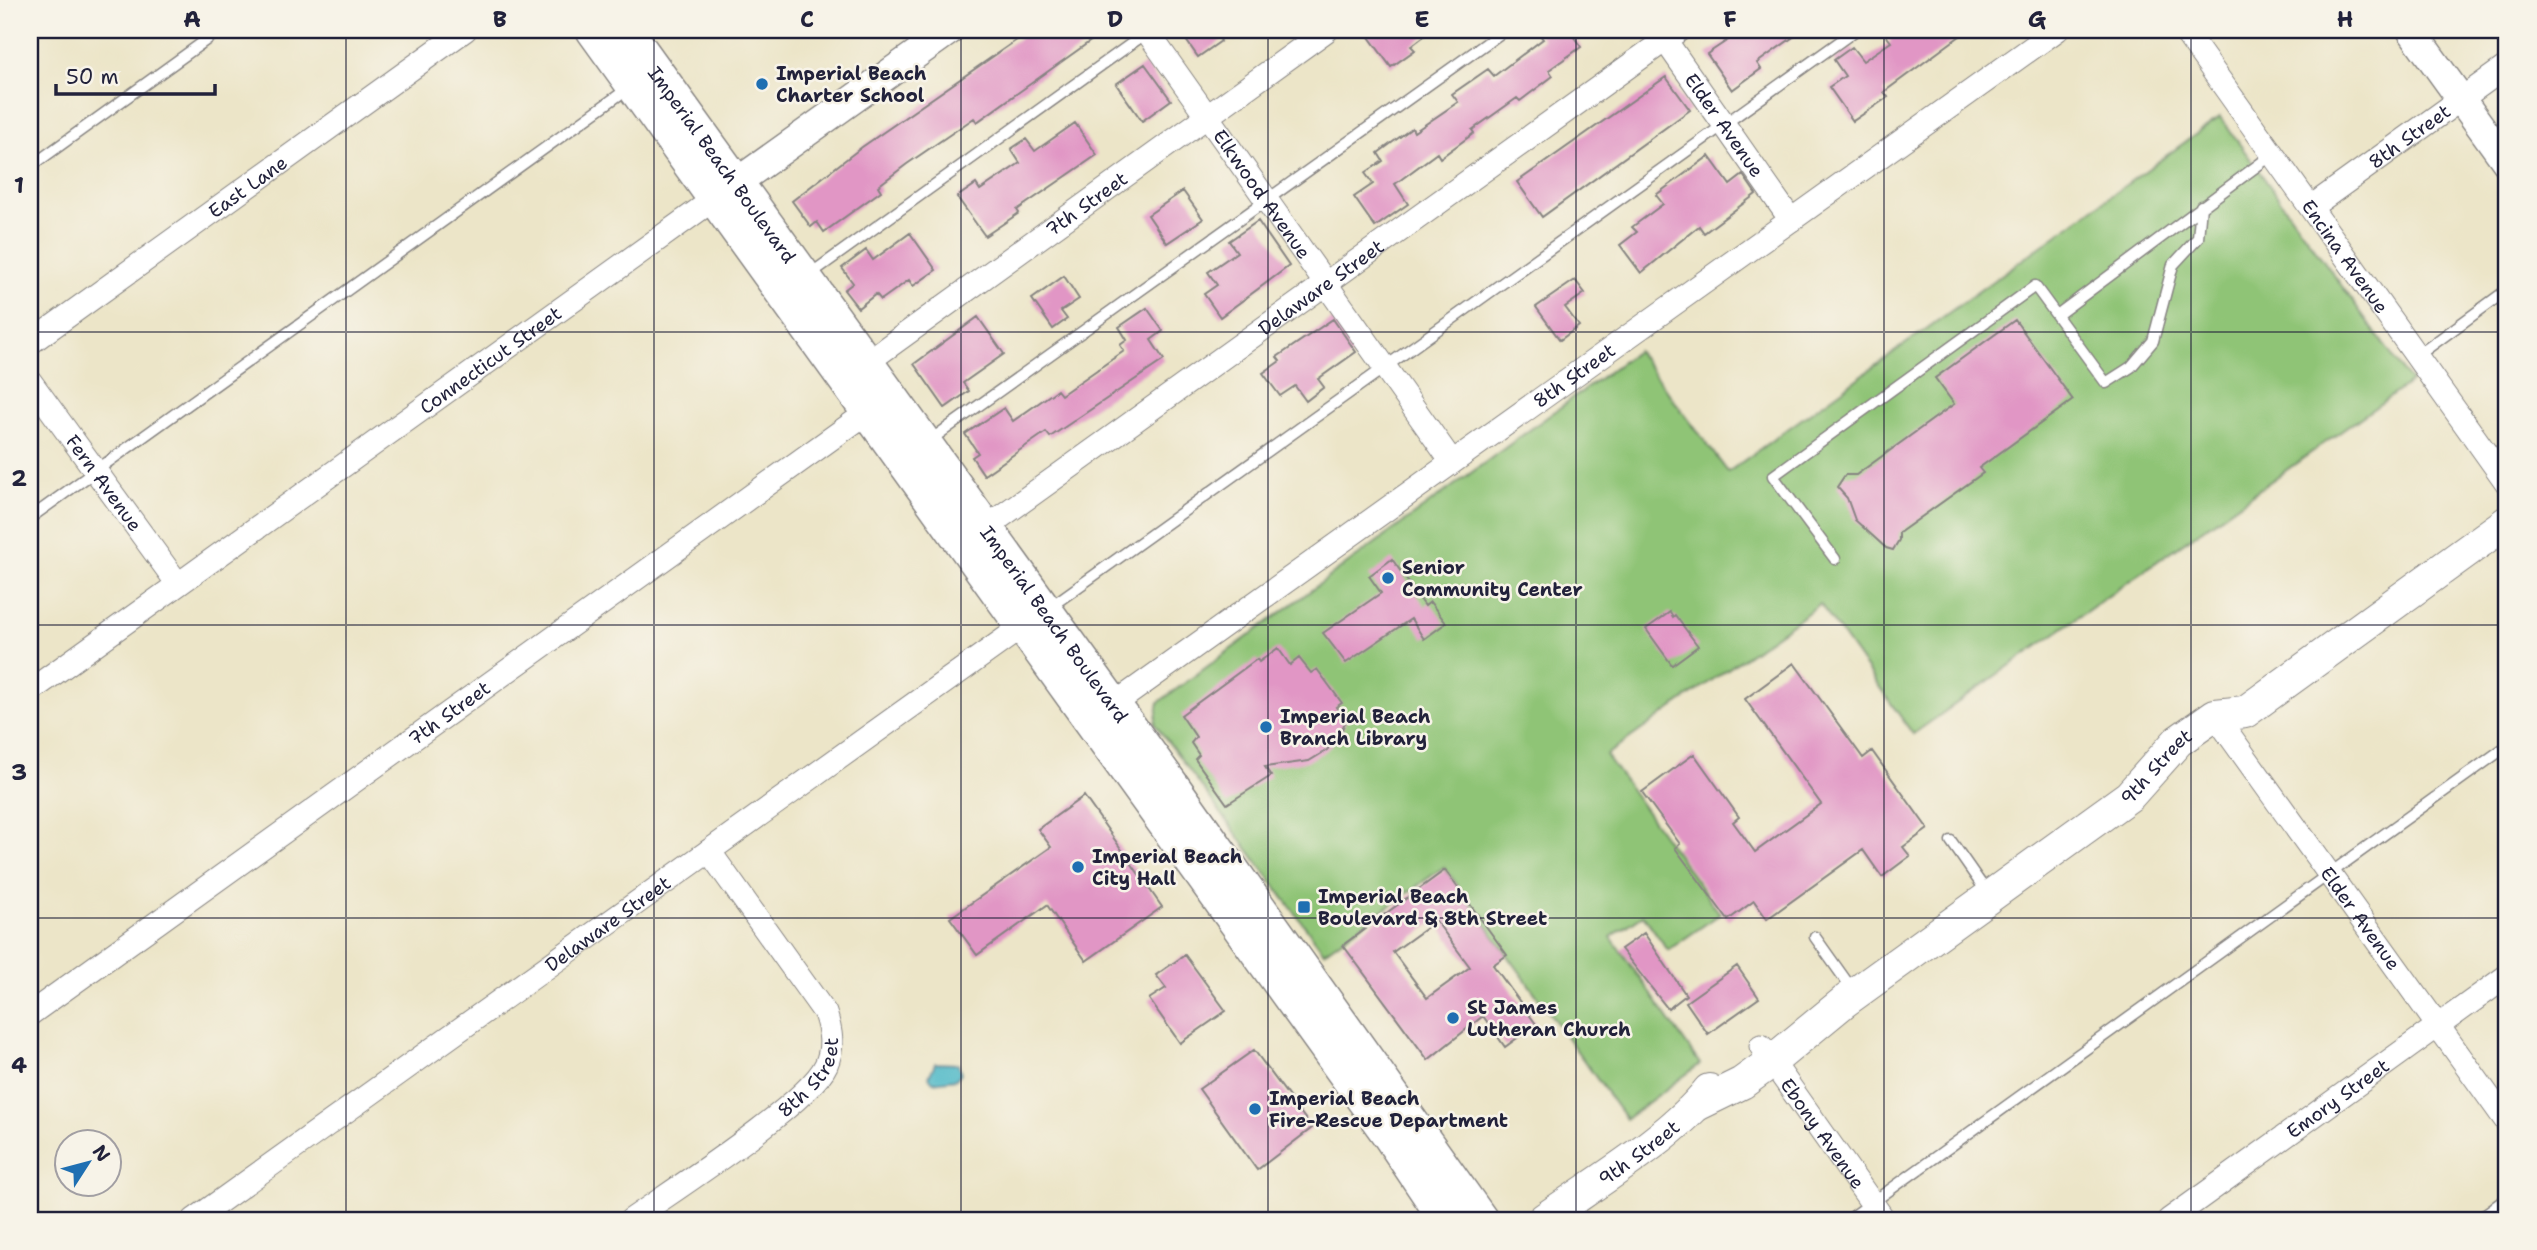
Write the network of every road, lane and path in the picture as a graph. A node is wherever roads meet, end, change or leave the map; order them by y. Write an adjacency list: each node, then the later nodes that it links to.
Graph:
1 (220, 30): 21 (lane)
2 (465, 30): 31 (street, East Lane)
3 (594, 30): 15 (main road, Imperial Beach Boulevard)
4 (625, 30): 22 (main road, Imperial Beach Boulevard)
5 (950, 30): 22 (street, Connecticut Street)
6 (1327, 30): 17 (street, 7th Street)
7 (1505, 30): 23 (lane)
8 (1856, 30): 18 (lane)
9 (2057, 30): 26 (street, 8th Street)
10 (2184, 30): 19 (street, Encina Avenue)
11 (2411, 30): 16 (street)
12 (1148, 31): 17 (street, Elkwood Avenue); 27 (lane)
13 (1667, 33): 18 (street, Elder Avenue); 28 (street, Delaware Street)
14 (2507, 66): 16 (street, 8th Street)
15 (632, 85): 22 (main road, Imperial Beach Boulevard); 39 (lane)
16 (2461, 99): 20 (street); 25 (street, 8th Street)
17 (1208, 115): 23 (street, Elkwood Avenue); 34 (street, 7th Street)
18 (1724, 125): 26 (street, Elder Avenue); 33 (lane)
19 (2273, 154): 24 (lane); 25 (street, Encina Avenue)
20 (2507, 163)
21 (30, 167)
22 (724, 191): 27 (main road, Imperial Beach Boulevard); 34 (main road, Imperial Beach Boulevard); 45 (street, Connecticut Street)
23 (1269, 201): 28 (street, Elkwood Avenue); 37 (lane)
24 (2201, 206): 30 (lane); 30 (lane)
25 (2311, 207): 32 (street, Encina Avenue)
26 (1791, 220): 38 (street, 8th Street)
27 (804, 279): 34 (main road, Imperial Beach Boulevard)
28 (1327, 282): 33 (street, Elkwood Avenue); 43 (street, Delaware Street)
29 (2507, 290): 32 (lane)
30 (2057, 315): 44 (lane)
31 (30, 343)
32 (2417, 356): 40 (street, Encina Avenue)
33 (1386, 366): 38 (street, Elkwood Avenue); 46 (lane)
34 (856, 371): 36 (main road, Imperial Beach Boulevard); 37 (main road, Imperial Beach Boulevard)
35 (30, 381): 39 (street, Fern Avenue)
36 (868, 412): 43 (main road, Imperial Beach Boulevard); 58 (street, 7th Street)
37 (925, 445): 43 (main road, Imperial Beach Boulevard)
38 (1452, 462): 48 (street, 8th Street)
39 (96, 471): 41 (lane); 45 (street, Fern Avenue)
40 (2507, 483)
41 (30, 518)
42 (2507, 522): 49 (main road, 9th Street)
43 (974, 536): 46 (main road, Imperial Beach Boulevard)
44 (1835, 559)
45 (178, 584): 47 (street, Connecticut Street)
46 (1033, 619): 48 (main road, Imperial Beach Boulevard); 52 (street, Delaware Street)
47 (30, 691)
48 (1101, 713): 66 (main road, Imperial Beach Boulevard); 67 (main road, Imperial Beach Boulevard)
49 (2229, 720): 53 (street, Elder Avenue); 54 (main road, 9th Street)
50 (2507, 746): 53 (lane)
51 (1951, 841): 54 (lane)
52 (709, 851): 64 (street, Delaware Street); 65 (street, 8th Street)
53 (2329, 874): 59 (street, Elder Avenue); 63 (lane)
54 (1989, 897): 57 (main road, 9th Street)
55 (1815, 937): 57 (lane)
56 (2507, 976): 59 (street, Emory Street)
57 (1855, 994): 60 (main road, 9th Street)
58 (30, 1014)
59 (2438, 1026): 61 (street, Elder Avenue); 70 (street, Emory Street)
60 (1766, 1054): 63 (street, Ebony Avenue); 68 (main road, 9th Street)
61 (2507, 1122)
62 (2507, 1198): 71 (lane)
63 (1878, 1212): 69 (lane)
64 (194, 1220)
65 (631, 1220)
66 (1447, 1220)
67 (1480, 1220)
68 (1543, 1220)
69 (1848, 1220)
70 (2169, 1220)
71 (2477, 1220)

